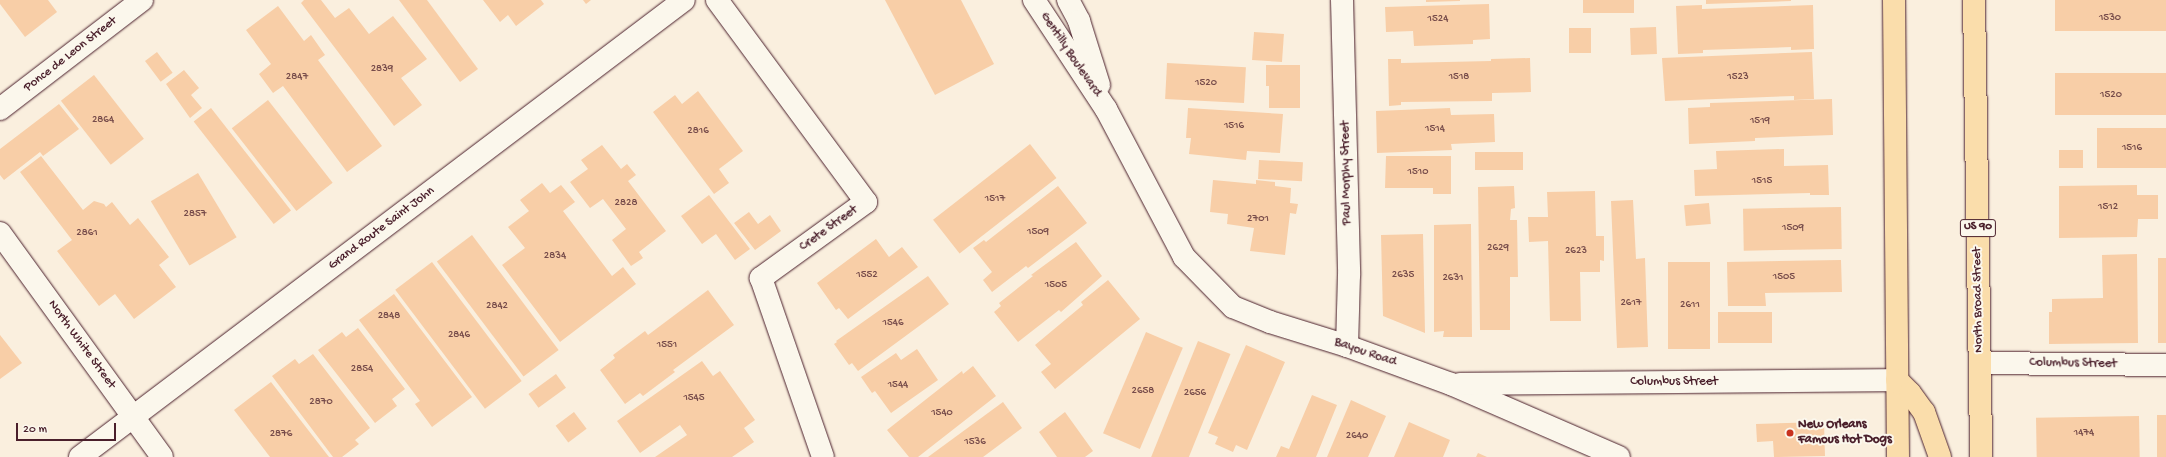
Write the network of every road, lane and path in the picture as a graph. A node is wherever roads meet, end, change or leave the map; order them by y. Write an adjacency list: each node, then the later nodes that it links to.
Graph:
1 (142, 0): 9 (street, Ponce de Leon Street)
2 (684, 0): 18 (street, Grand Route Saint John)
3 (717, 0): 21 (street, Crete Street)
4 (1034, 0): 10 (street, Gentilly Boulevard)
5 (1068, 0): 10 (street, Gentilly Boulevard)
6 (1342, 0): 13 (street, Paul Morphy Street)
7 (1894, 0): 16 (main road)
8 (1974, 0): 14 (main road, North Broad Street / US 90)
9 (0, 109)
10 (1106, 109): 11 (street, Gentilly Boulevard)
11 (1153, 199): 13 (street, Bayou Road)
12 (0, 233): 18 (street, North White Street)
13 (1347, 346): 17 (street, Bayou Road)
14 (1981, 363): 15 (street, Columbus Street); 25 (main road, North Broad Street / US 90)
15 (2166, 365)
16 (1897, 380): 17 (street, Columbus Street); 23 (main road); 24 (main road)
17 (1451, 384): 22 (street, Bayou Road)
18 (133, 418): 19 (street, Grand Route Saint John); 20 (street, North White Street)
19 (80, 457)
20 (162, 457)
21 (823, 457)
22 (1619, 457)
23 (1898, 457)
24 (1940, 457)
25 (1981, 457)

